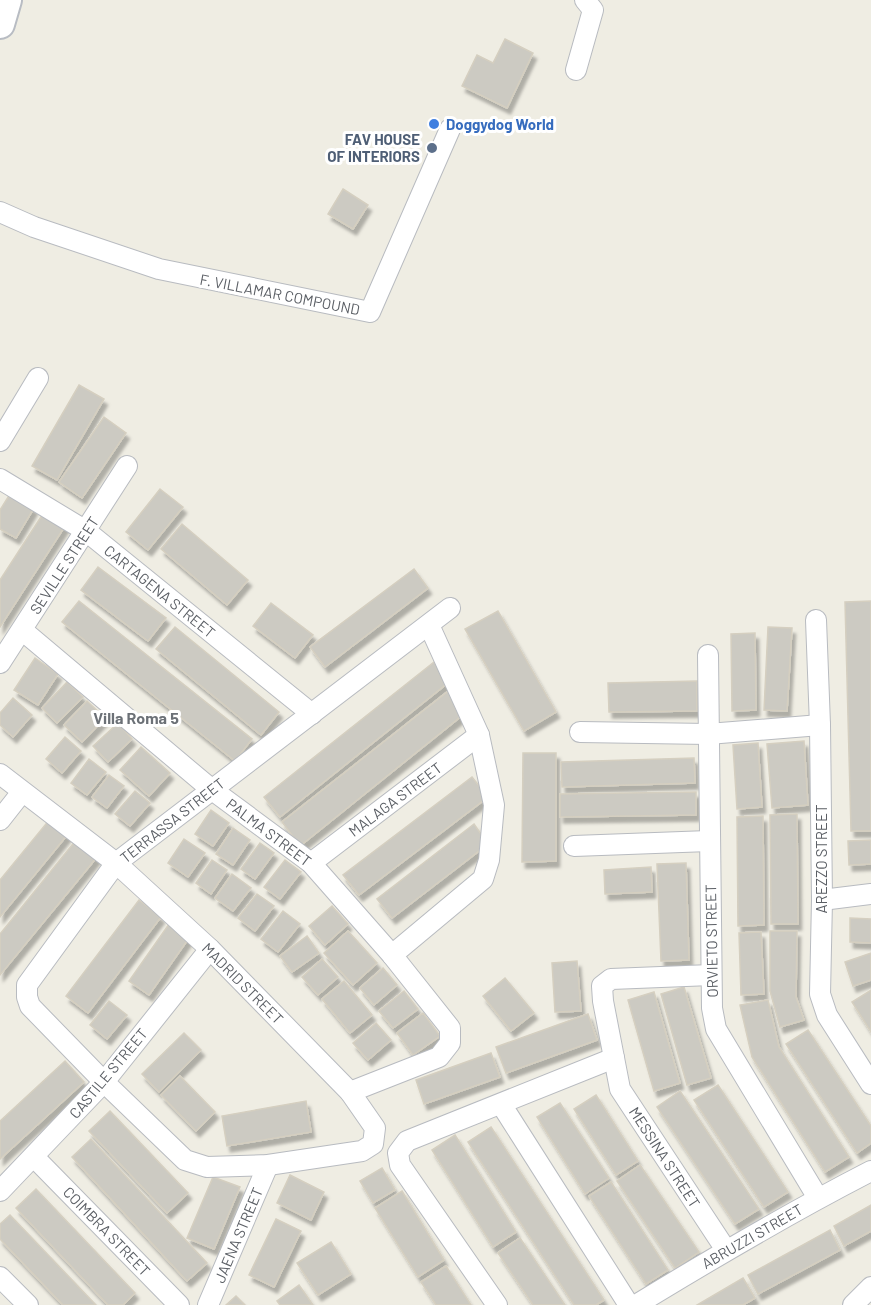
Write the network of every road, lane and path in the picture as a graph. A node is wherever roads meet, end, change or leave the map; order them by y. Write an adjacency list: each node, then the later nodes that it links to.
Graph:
1 (7, 0): 3 (main road)
2 (585, 0): 4 (street)
3 (0, 24)
4 (576, 70)
5 (450, 129): 6 (street, F. VILLAMAR COMPOUND)
6 (0, 212)
7 (38, 378): 8 (street)
8 (0, 441)
9 (127, 466): 11 (street, SEVILLE STREET)
10 (0, 479): 11 (street, CARTAGENA STREET)
11 (86, 531): 15 (street, SEVILLE STREET); 18 (street, CARTAGENA STREET)
12 (450, 608): 14 (street, TERRASSA STREET)
13 (816, 620): 19 (street, AREZZO STREET)
14 (429, 625): 18 (street, TERRASSA STREET); 22 (street)
15 (22, 630): 17 (street, SEVILLE STREET); 24 (street, PALMA STREET)
16 (708, 655): 21 (street, ORVIETO STREET)
17 (0, 663)
18 (312, 714): 24 (street, TERRASSA STREET)
19 (820, 726): 21 (street); 32 (street, AREZZO STREET)
20 (580, 732): 21 (street)
21 (708, 734): 27 (street, ORVIETO STREET)
22 (479, 735): 30 (street, MALAGA STREET); 34 (street)
23 (0, 774): 25 (street, MADRID STREET)
24 (211, 789): 29 (street, TERRASSA STREET); 30 (street, PALMA STREET)
25 (22, 792): 26 (street); 29 (street, MADRID STREET)
26 (0, 820)
27 (710, 841): 28 (street); 35 (street, ORVIETO STREET)
28 (574, 846)
29 (116, 862): 33 (street, MADRID STREET); 37 (street, TERRASSA STREET)
30 (311, 863): 34 (street, PALMA STREET)
31 (871, 894): 32 (street)
32 (822, 900): 38 (street, AREZZO STREET)
33 (210, 949): 37 (street, CASTILE STREET); 39 (street, MADRID STREET)
34 (392, 955): 39 (street, PALMA STREET)
35 (711, 975): 36 (street, MESSINA STREET); 45 (street, ORVIETO STREET)
36 (614, 1058): 40 (street); 46 (street, MESSINA STREET)
37 (104, 1082): 41 (street, CASTILE STREET); 42 (street, TERRASSA STREET)
38 (871, 1084)
39 (350, 1092): 42 (street, MADRID STREET)
40 (501, 1104): 52 (street); 53 (street)
41 (34, 1157): 44 (street, CASTILE STREET); 50 (street, COIMBRA STREET)
42 (267, 1165): 51 (street, JAENA STREET)
43 (871, 1172): 45 (street, ABRUZZI STREET)
44 (0, 1191)
45 (818, 1198): 46 (street, ABRUZZI STREET)
46 (726, 1250): 54 (street, ABRUZZI STREET)
47 (0, 1277): 49 (street)
48 (871, 1287): 55 (street)
49 (28, 1305)
50 (179, 1305)
51 (208, 1305)
52 (497, 1305)
53 (629, 1305)
54 (636, 1305)
55 (854, 1305)

